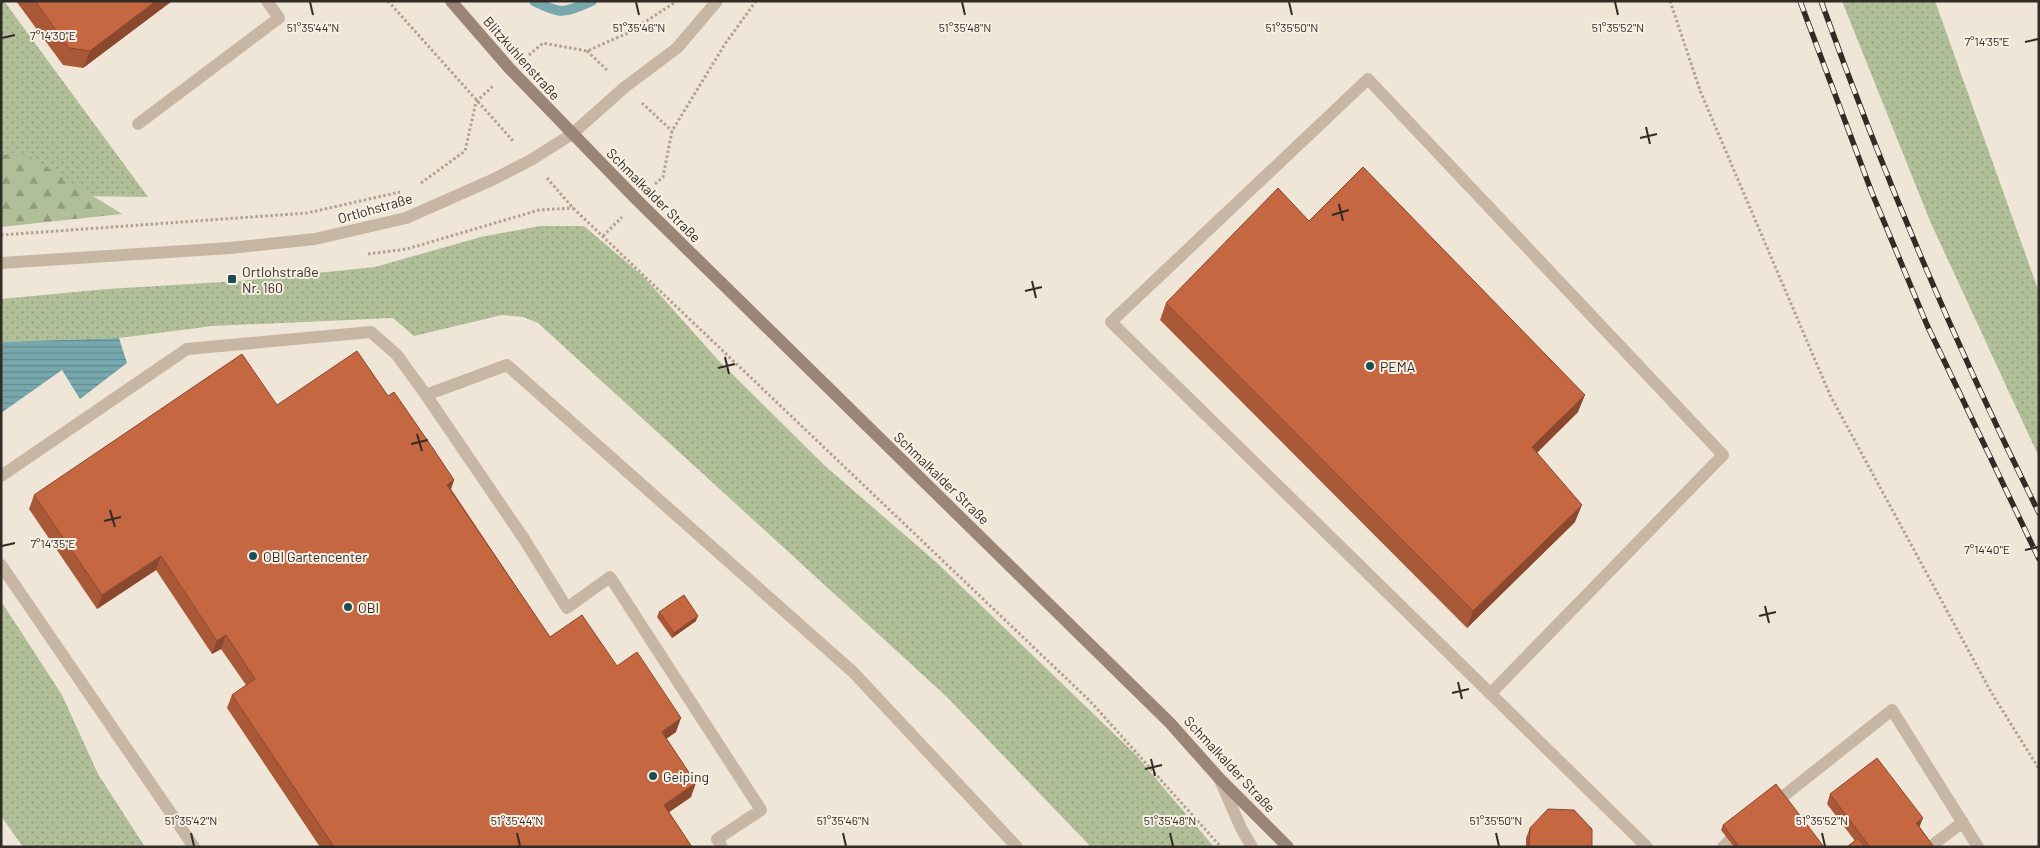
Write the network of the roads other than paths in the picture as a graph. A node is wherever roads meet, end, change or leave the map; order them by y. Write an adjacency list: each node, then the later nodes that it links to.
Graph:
1 (267, 1): 4 (street)
2 (451, 1): 5 (main road, Blitzkuhlenstraße)
3 (717, 1): 5 (street, Ortlohstraße)
4 (138, 124)
5 (572, 134): 6 (street, Ortlohstraße); 11 (main road, Schmalkalder Straße)
6 (1, 263)
7 (426, 395): 8 (street); 15 (street); 16 (street)
8 (1, 476)
9 (1, 565): 14 (street)
10 (1490, 694): 10 (street); 19 (street)
11 (1219, 778): 17 (street); 18 (main road, Schmalkalder Straße)
12 (1781, 798): 13 (street)
13 (1963, 822): 20 (street); 21 (street)
14 (194, 847)
15 (722, 847)
16 (1018, 847)
17 (1252, 847)
18 (1288, 847)
19 (1647, 847)
20 (1930, 847)
21 (1978, 847)

